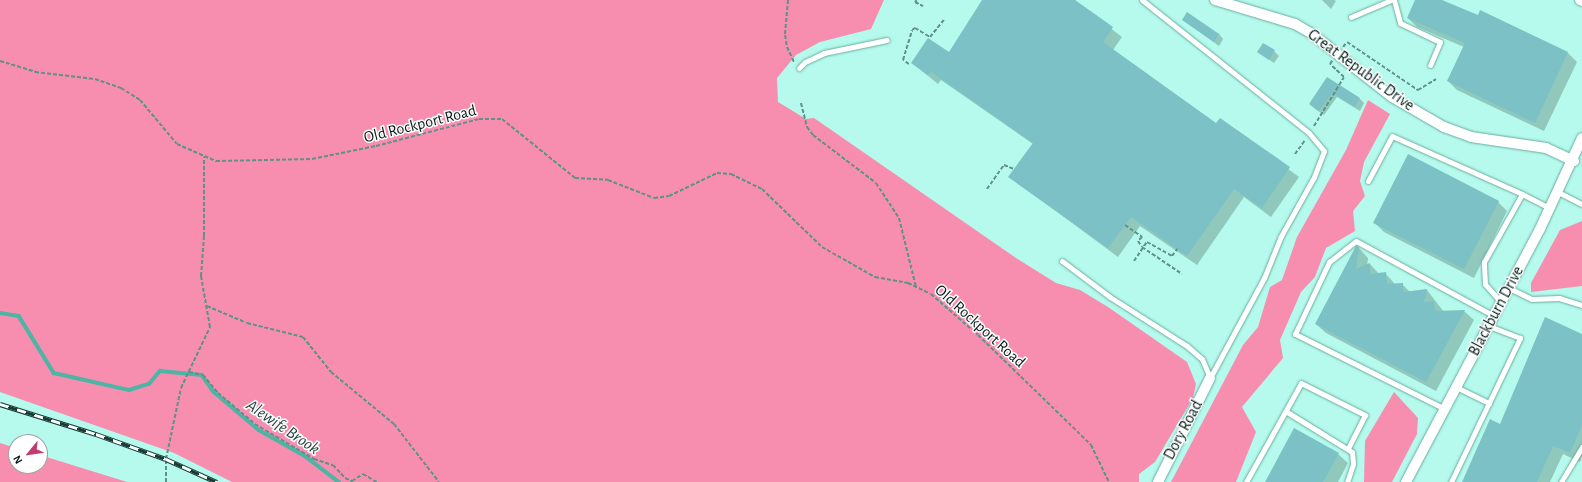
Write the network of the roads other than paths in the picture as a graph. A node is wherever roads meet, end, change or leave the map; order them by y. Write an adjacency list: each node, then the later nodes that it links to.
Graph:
1 (1142, 0): 21 (lane)
2 (1215, 0): 9 (street, Great Republic Drive)
3 (1393, 0): 4 (lane); 6 (lane)
4 (1351, 17)
5 (887, 40): 7 (lane)
6 (1430, 65)
7 (799, 68)
8 (1581, 143): 9 (street, Blackburn Drive)
9 (1574, 161): 11 (street, Blackburn Drive)
10 (1368, 181): 12 (lane)
11 (1558, 192): 13 (lane); 14 (street, Blackburn Drive)
12 (1522, 194): 14 (lane); 17 (lane)
13 (1582, 204)
14 (1550, 209): 16 (street, Blackburn Drive)
15 (1062, 261): 21 (lane)
16 (1509, 288): 17 (street, Blackburn Drive); 18 (lane)
17 (1501, 302): 19 (street, Blackburn Drive)
18 (1582, 305)
19 (1494, 316): 20 (street, Blackburn Drive); 24 (lane)
20 (1489, 326): 22 (street, Blackburn Drive); 23 (lane)
21 (1210, 378): 28 (street, Dory Road)
22 (1456, 387): 23 (lane); 24 (street, Blackburn Drive)
23 (1489, 403): 32 (lane)
24 (1445, 409): 31 (street, Blackburn Drive)
25 (1287, 412): 27 (lane); 27 (lane); 29 (lane)
26 (1582, 447): 33 (lane)
27 (1348, 448): 30 (lane)
28 (1158, 482)
29 (1246, 482)
30 (1347, 482)
31 (1407, 482)
32 (1451, 482)
33 (1561, 482)

